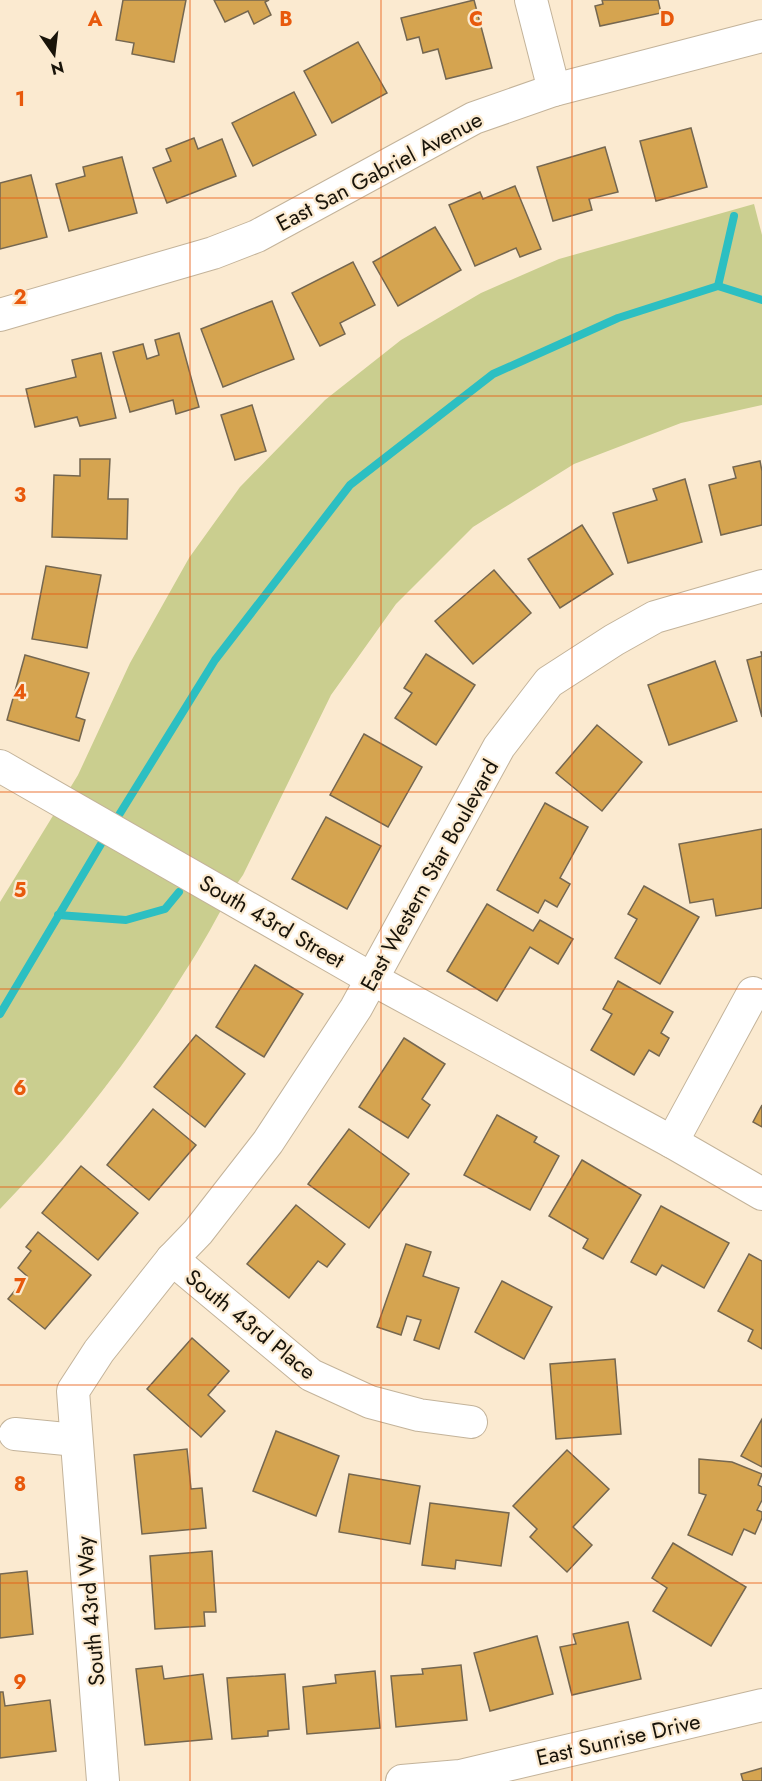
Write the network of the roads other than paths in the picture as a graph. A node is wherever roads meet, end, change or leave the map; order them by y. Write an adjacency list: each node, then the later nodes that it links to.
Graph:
1 (531, 0): 3 (street)
2 (762, 36): 3 (street, East San Gabriel Avenue)
3 (554, 90): 4 (street, East San Gabriel Avenue)
4 (0, 315)
5 (762, 586): 7 (street, East Western Star Boulevard)
6 (0, 766): 7 (street, South 43rd Street)
7 (372, 979): 9 (street, South 43rd Street); 11 (street, East Western Star Boulevard)
8 (753, 993): 9 (street)
9 (672, 1142): 10 (street, South 43rd Street)
10 (762, 1194)
11 (172, 1259): 12 (street, South 43rd Place); 14 (street, South 43rd Way)
12 (471, 1422)
13 (15, 1434): 14 (street)
14 (76, 1440): 16 (street, South 43rd Way)
15 (762, 1705): 17 (street, East Sunrise Drive)
16 (103, 1781)
17 (402, 1781)

